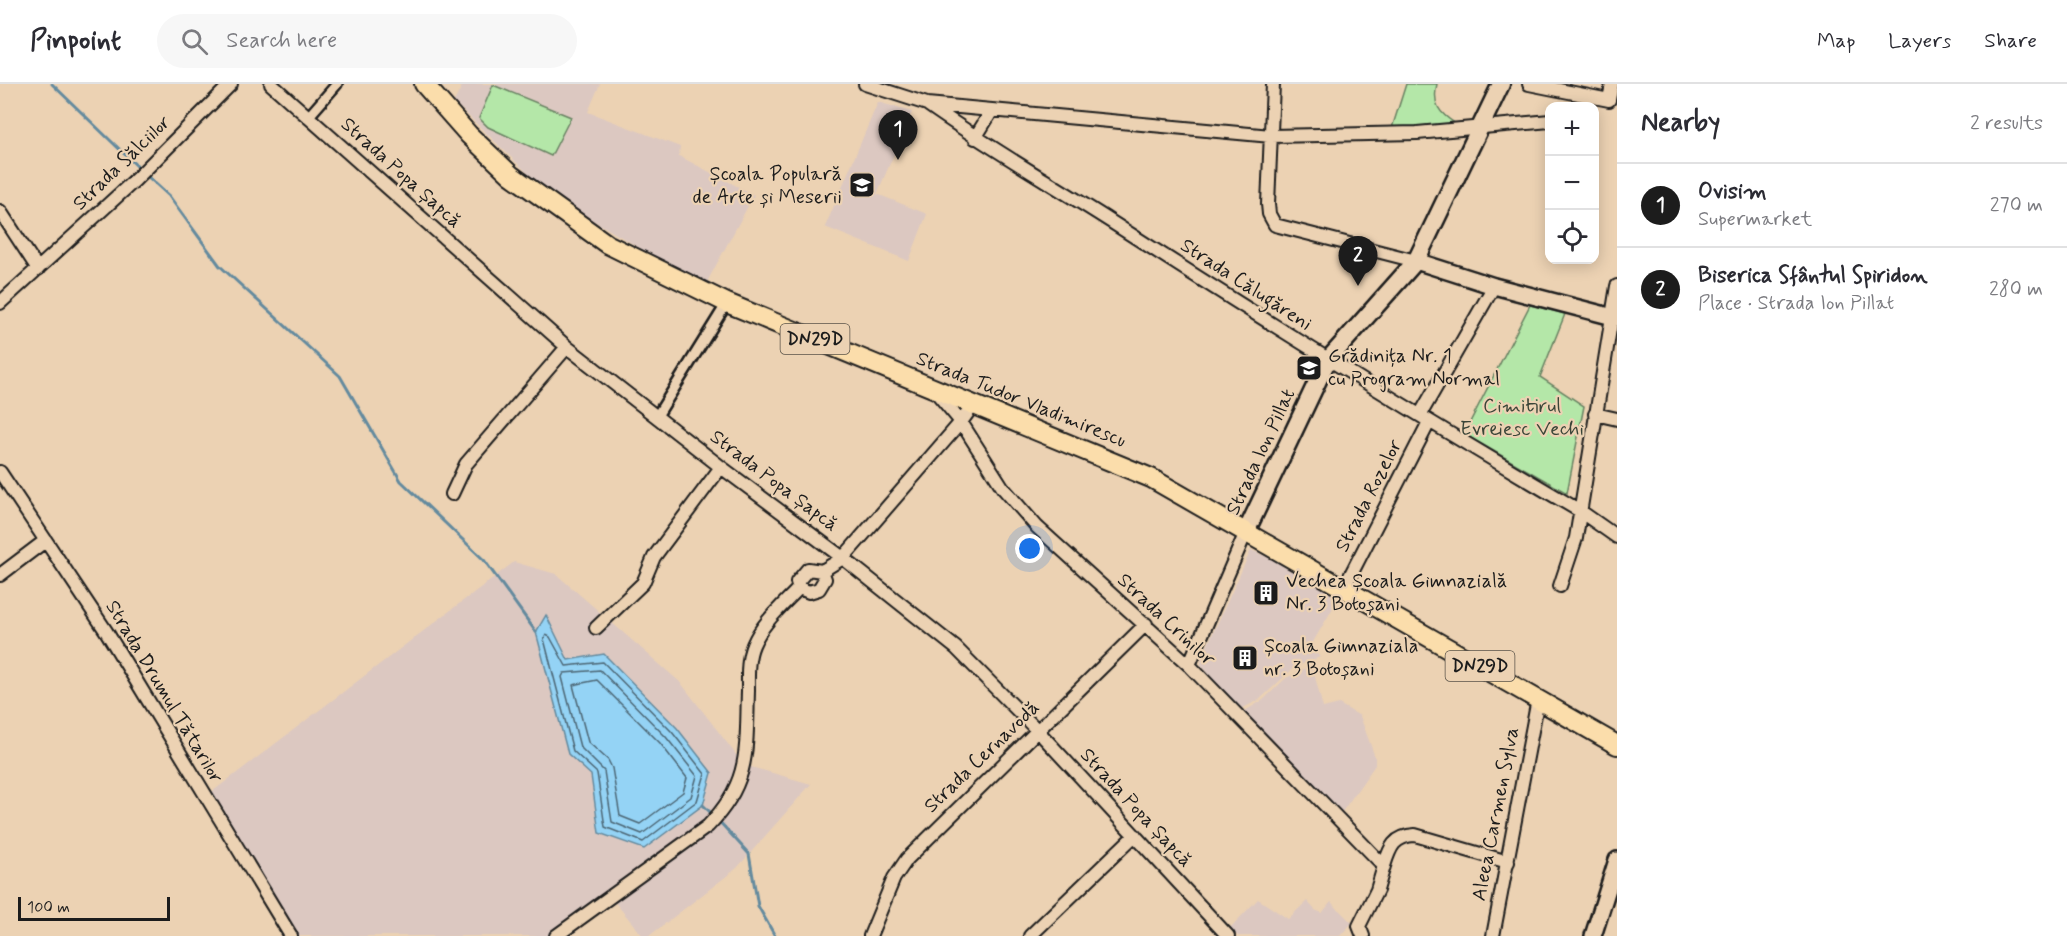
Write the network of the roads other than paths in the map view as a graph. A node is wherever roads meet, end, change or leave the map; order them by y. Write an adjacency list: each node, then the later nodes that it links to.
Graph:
1 (231, 84): 21 (street, Strada Sălciilor)
2 (271, 84): 14 (street, Strada Popa Șapcă)
3 (337, 84): 14 (street)
4 (424, 84): 25 (main road, Strada Tudor Vladimirescu / DN29D)
5 (865, 84): 11 (street)
6 (1273, 84): 17 (street)
7 (1501, 84): 16 (main road, Strada Ion Pillat)
8 (1529, 84): 10 (street)
9 (1612, 84): 10 (street)
10 (1613, 100): 12 (street)
11 (927, 104): 13 (street); 18 (street, Strada Călugăreni)
12 (1599, 106)
13 (991, 112): 17 (street); 18 (street)
14 (309, 116): 27 (street, Strada Popa Șapcă)
15 (1543, 122): 16 (street)
16 (1481, 128): 17 (street); 20 (main road, Strada Ion Pillat)
17 (1270, 136): 20 (street)
18 (975, 138): 28 (street, Strada Călugăreni)
19 (0, 210): 21 (street)
20 (1416, 261): 23 (street); 28 (main road, Strada Ion Pillat)
21 (38, 269): 24 (street, Strada Sălciilor)
22 (1617, 285): 26 (street)
23 (1494, 286): 26 (street); 33 (street, Strada Rozelor)
24 (0, 303)
25 (727, 303): 29 (main road, Strada Tudor Vladimirescu / DN29D); 32 (street)
26 (1614, 317): 31 (street)
27 (567, 347): 32 (street, Strada Popa Șapcă); 38 (street)
28 (1327, 361): 33 (street, Strada Călugăreni); 40 (main road, Strada Ion Pillat)
29 (934, 389): 30 (main road, Strada Tudor Vladimirescu / DN29D); 35 (street, Strada Crinilor)
30 (974, 404): 35 (street); 40 (main road, Strada Tudor Vladimirescu / DN29D)
31 (1595, 414): 34 (street); 39 (street)
32 (657, 416): 36 (street, Strada Popa Șapcă)
33 (1425, 419): 39 (street, Strada Călugăreni); 48 (street, Strada Rozelor)
34 (1617, 419)
35 (961, 422): 43 (street); 49 (street, Strada Crinilor)
36 (721, 468): 43 (street, Strada Popa Șapcă); 50 (street)
37 (0, 472): 42 (street, Strada Drumul Tătarilor)
38 (453, 494)
39 (1580, 512): 41 (street, Strada Călugăreni); 46 (street)
40 (1246, 532): 48 (main road, Strada Tudor Vladimirescu / DN29D); 51 (street, Strada Ion Pillat)
41 (1617, 537)
42 (45, 541): 45 (street); 60 (street, Strada Drumul Tătarilor)
43 (843, 558): 44 (street); 53 (street, Strada Popa Șapcă)
44 (822, 571): 47 (street); 47 (street)
45 (0, 574)
46 (1560, 586)
47 (798, 588): 61 (street)
48 (1344, 588): 52 (main road, Strada Tudor Vladimirescu / DN29D)
49 (1146, 624): 51 (street, Strada Crinilor); 53 (street, Strada Cernavodă)
50 (596, 628)
51 (1189, 665): 58 (street, Strada Crinilor)
52 (1538, 699): 54 (main road, Strada Tudor Vladimirescu / DN29D); 57 (street, Aleea Carmen Sylva)
53 (1037, 730): 55 (street, Strada Popa Șapcă); 62 (street, Strada Cernavodă)
54 (1617, 745)
55 (1135, 835): 63 (street); 64 (street, Strada Popa Șapcă)
56 (1617, 860): 66 (street)
57 (1508, 862): 58 (street); 65 (street, Aleea Carmen Sylva)
58 (1384, 866): 59 (street)
59 (1358, 933)
60 (291, 936)
61 (556, 936)
62 (870, 936)
63 (1030, 936)
64 (1228, 936)
65 (1493, 936)
66 (1593, 936)

